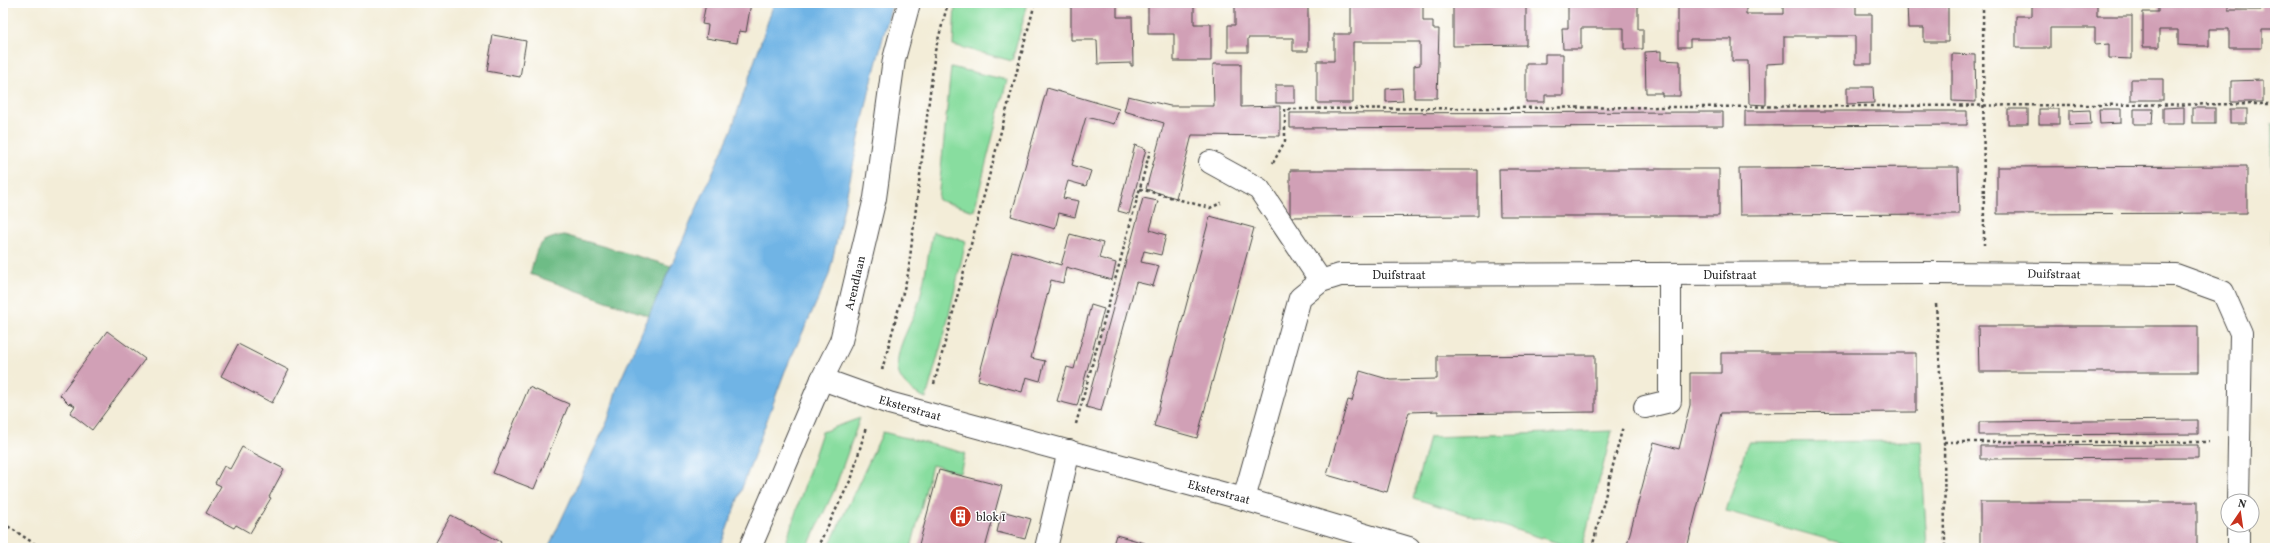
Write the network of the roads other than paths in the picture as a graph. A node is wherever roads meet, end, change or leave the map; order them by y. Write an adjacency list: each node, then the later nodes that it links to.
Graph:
1 (909, 3): 5 (street, Arendlaan)
2 (1210, 162): 4 (street)
3 (1670, 275): 4 (street, Duifstraat); 6 (street); 8 (street, Duifstraat)
4 (1321, 281): 9 (street, Duifstraat)
5 (822, 379): 7 (street, Eksterstraat); 12 (street, Arendlaan)
6 (1645, 407)
7 (1069, 451): 9 (street, Eksterstraat); 13 (street)
8 (2238, 493)
9 (1244, 499): 11 (street, Eksterstraat)
10 (2238, 533): 15 (street)
11 (1366, 542): 14 (street, Eksterstraat)
12 (750, 548)
13 (1046, 548)
14 (1409, 548)
15 (2238, 548)

